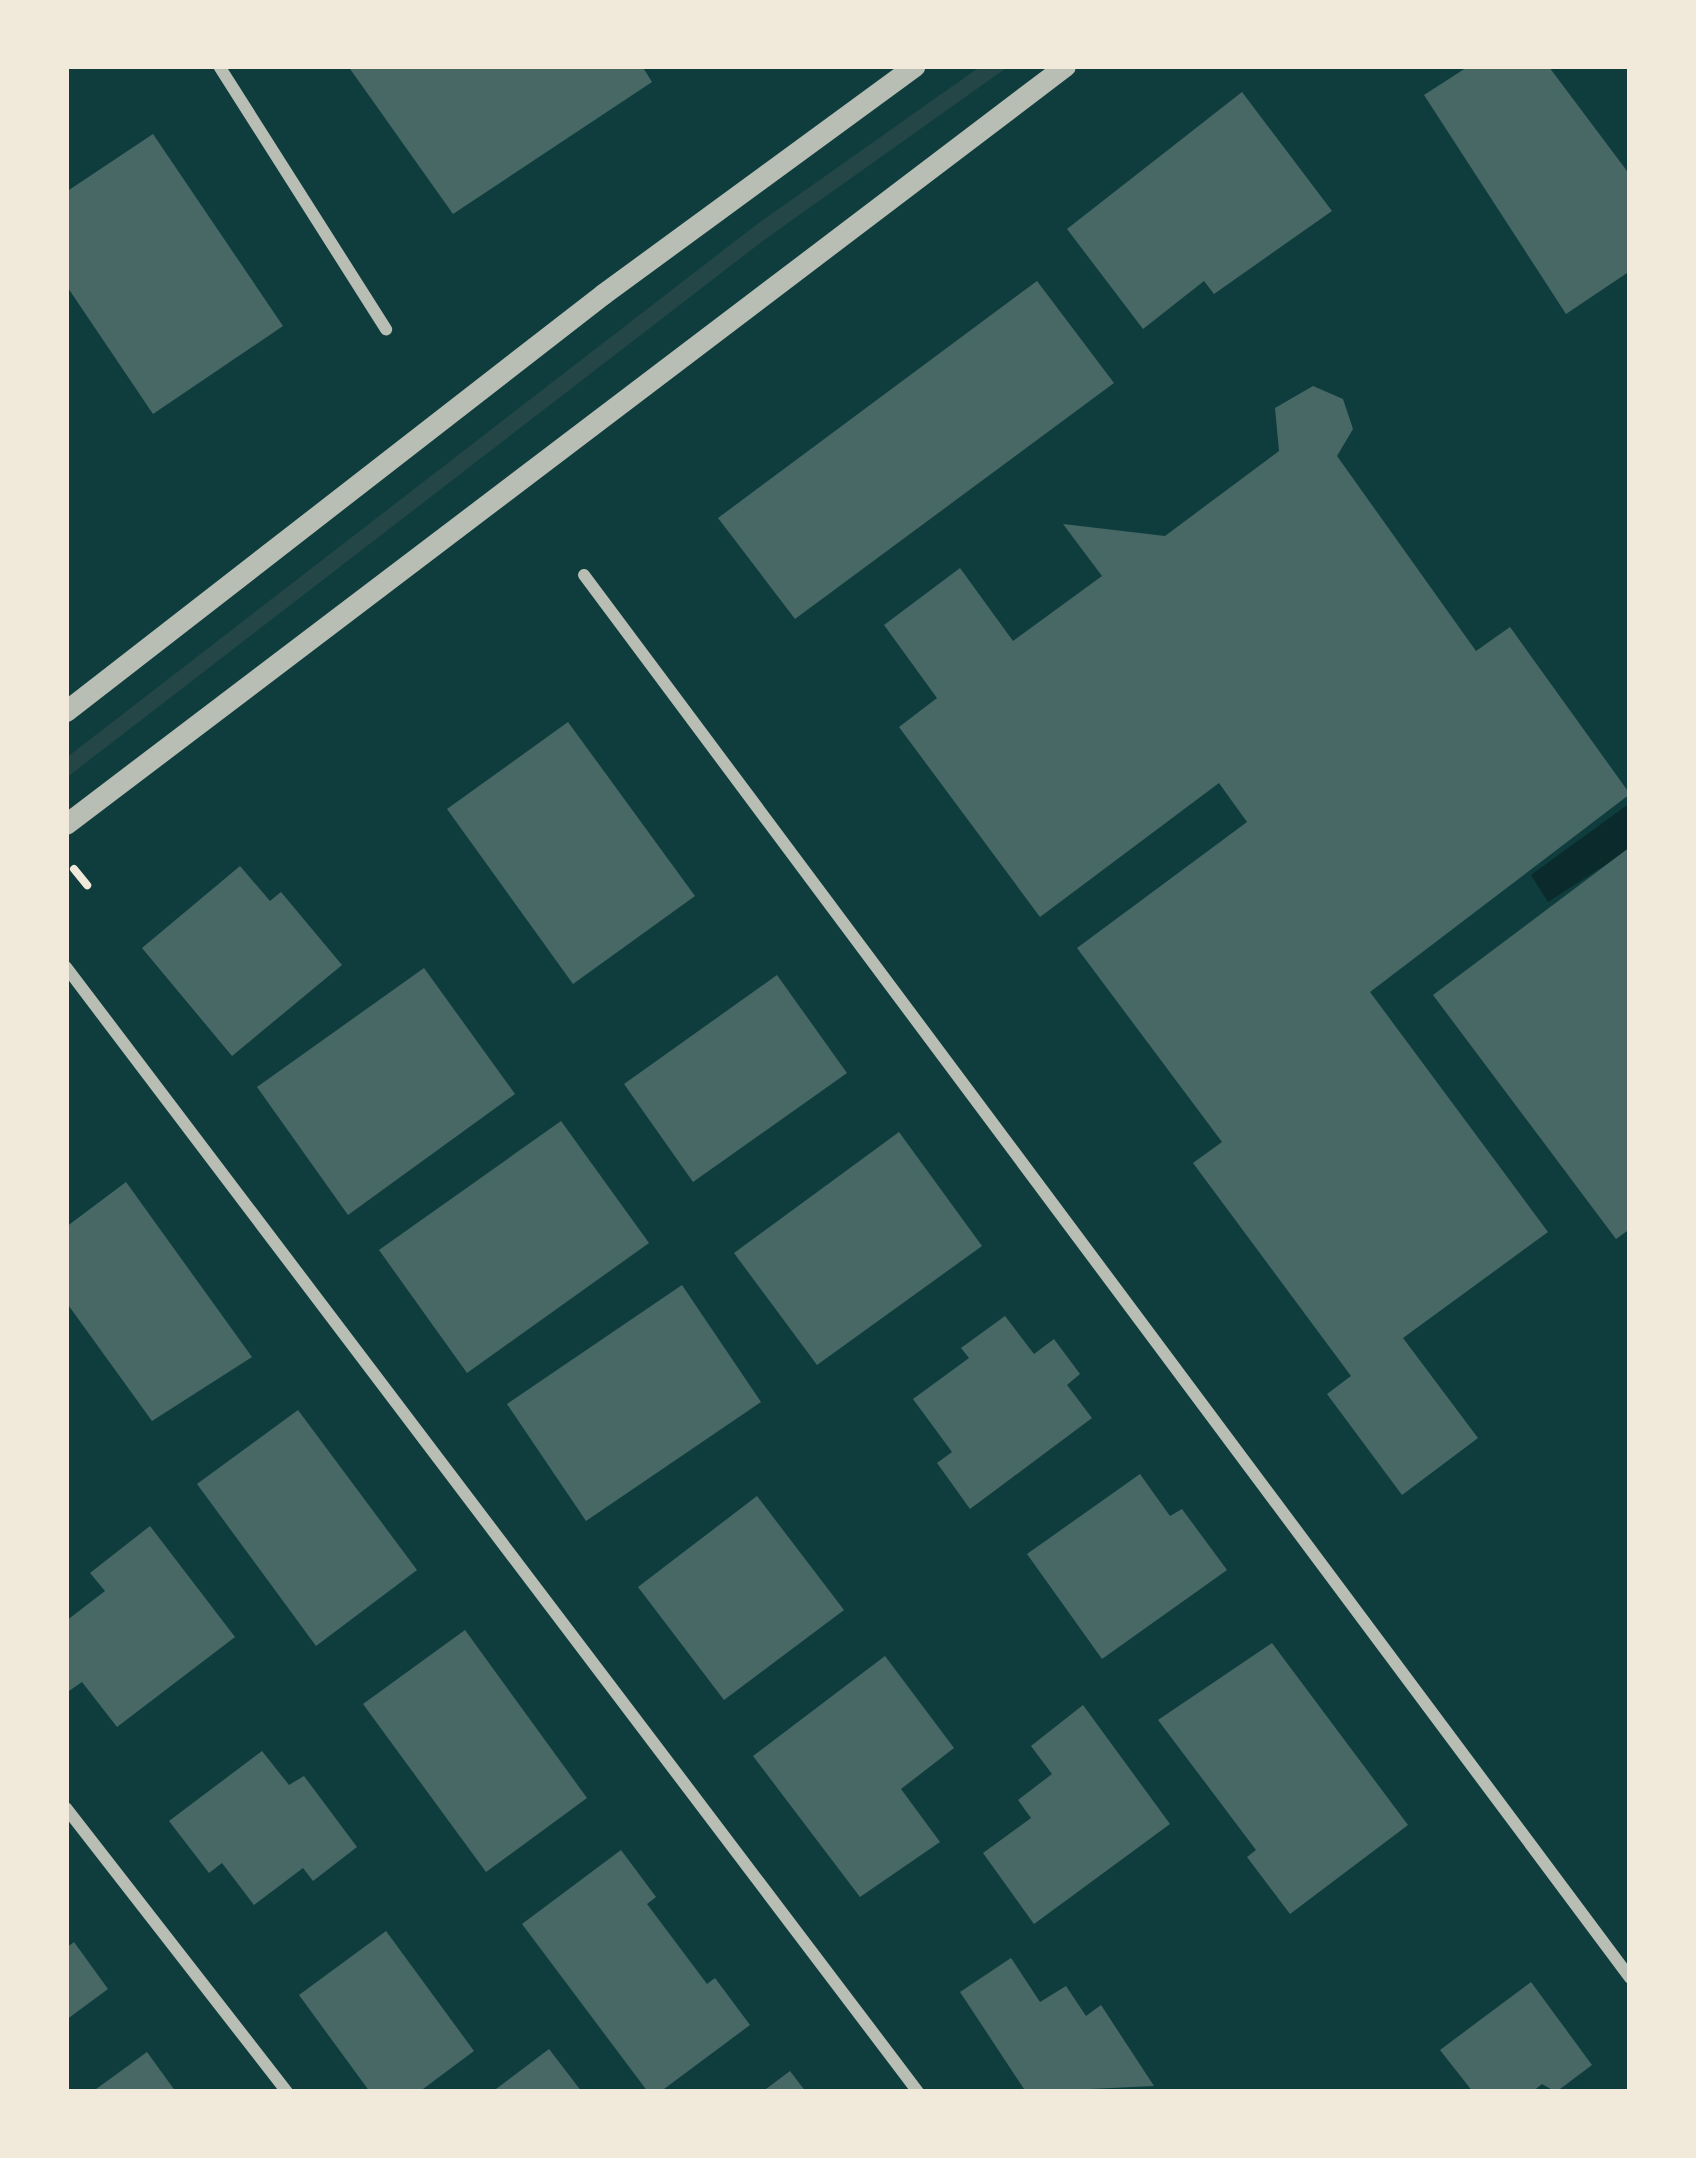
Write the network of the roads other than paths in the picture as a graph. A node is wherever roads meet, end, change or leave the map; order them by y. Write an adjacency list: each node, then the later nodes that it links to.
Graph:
1 (219, 66): 4 (street)
2 (914, 66): 6 (street)
3 (1066, 66): 7 (street)
4 (386, 329)
5 (584, 574): 10 (street)
6 (66, 711)
7 (66, 824)
8 (66, 967): 12 (street)
9 (66, 1808): 11 (street)
10 (1630, 1978)
11 (287, 2092)
12 (918, 2092)

